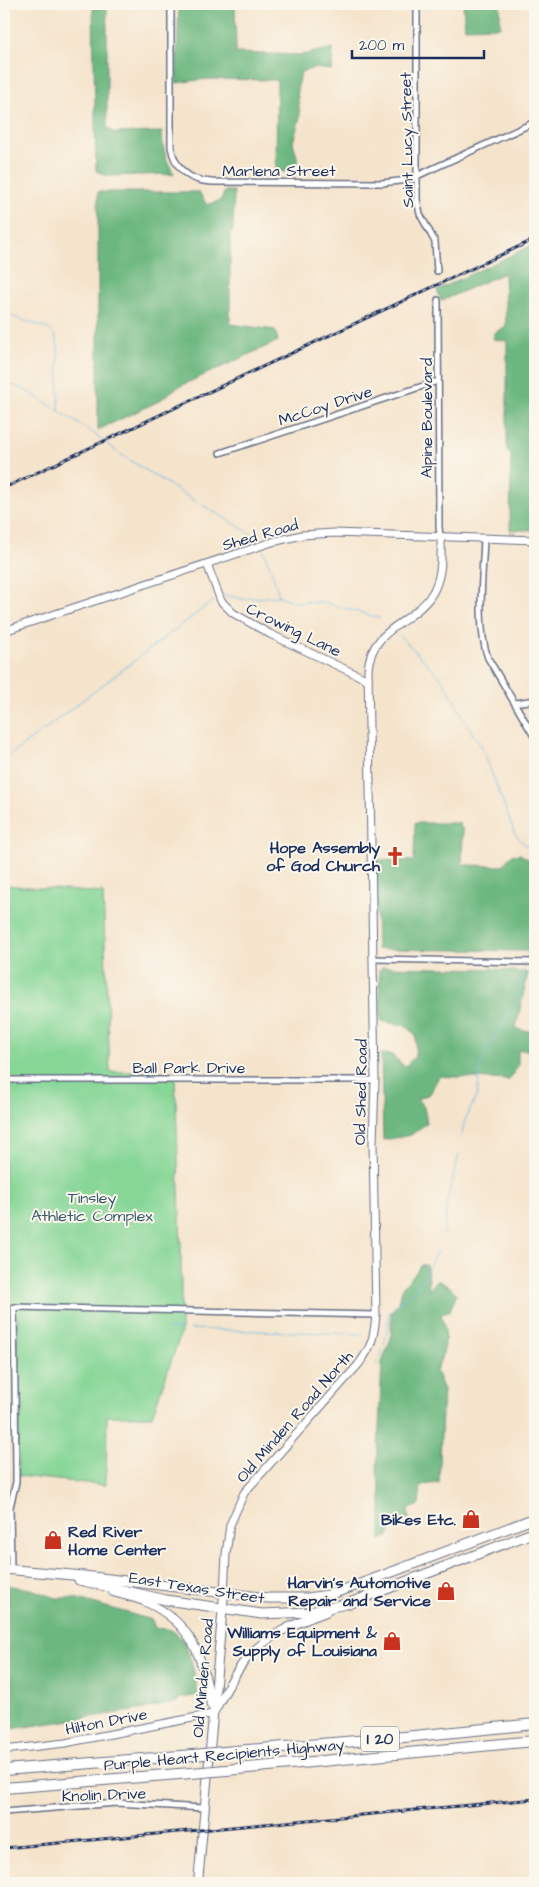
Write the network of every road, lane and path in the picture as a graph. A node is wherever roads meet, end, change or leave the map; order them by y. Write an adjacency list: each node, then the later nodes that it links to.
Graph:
1 (171, 4): 4 (street, Marlena Street)
2 (417, 4): 4 (street, Saint Lucy Street)
3 (535, 122): 4 (street, Marlena Street)
4 (417, 178): 5 (street, Saint Lucy Street)
5 (437, 271)
6 (438, 300): 7 (street, Alpine Boulevard)
7 (438, 381): 8 (street, McCoy Drive); 9 (street, Alpine Boulevard)
8 (220, 453)
9 (440, 536): 10 (street, Shed Road); 12 (street, Shed Road); 14 (street, Old Shed Road)
10 (484, 538): 11 (street, Shed Road); 16 (street)
11 (535, 540)
12 (207, 564): 13 (street, Shed Road); 14 (street, Crowing Lane)
13 (4, 631)
14 (368, 680): 18 (street, Old Shed Road)
15 (535, 700): 16 (street)
16 (516, 703): 17 (street)
17 (535, 738)
18 (372, 959): 19 (street); 21 (street, Old Shed Road)
19 (535, 962)
20 (4, 1080): 21 (street, Ball Park Drive)
21 (375, 1080): 22 (street, Old Shed Road)
22 (376, 1315): 27 (street); 32 (street, Old Minden Road North)
23 (535, 1518): 25 (main road, East Texas Street)
24 (535, 1532): 26 (main road, East Texas Street)
25 (482, 1538): 26 (street); 29 (main road, East Texas Street)
26 (487, 1550): 31 (main road, East Texas Street)
27 (7, 1570): 28 (main road, East Texas Street)
28 (52, 1575): 30 (main road, East Texas Street); 32 (main road, East Texas Street)
29 (374, 1579): 31 (street); 32 (main road, East Texas Street)
30 (77, 1580): 34 (main road, East Texas Street); 35 (main road)
31 (379, 1592): 33 (main road, East Texas Street)
32 (224, 1594): 34 (main road, Old Minden Road)
33 (350, 1603): 34 (main road, East Texas Street); 35 (main road)
34 (222, 1608): 35 (main road, Old Minden Road)
35 (213, 1714): 38 (street, Hilton Drive); 41 (main road, Old Minden Road)
36 (535, 1724): 39 (highway, Purple Heart Recipients Highway / I 20, bridge)
37 (535, 1741): 40 (highway, Purple Heart Recipients Highway / I 20, bridge)
38 (4, 1750)
39 (4, 1770)
40 (4, 1788)
41 (204, 1808): 42 (street, Knolin Drive); 45 (main road, Old Minden Road)
42 (4, 1812)
43 (70, 1883): 44 (street)
44 (79, 1883)
45 (198, 1883)

